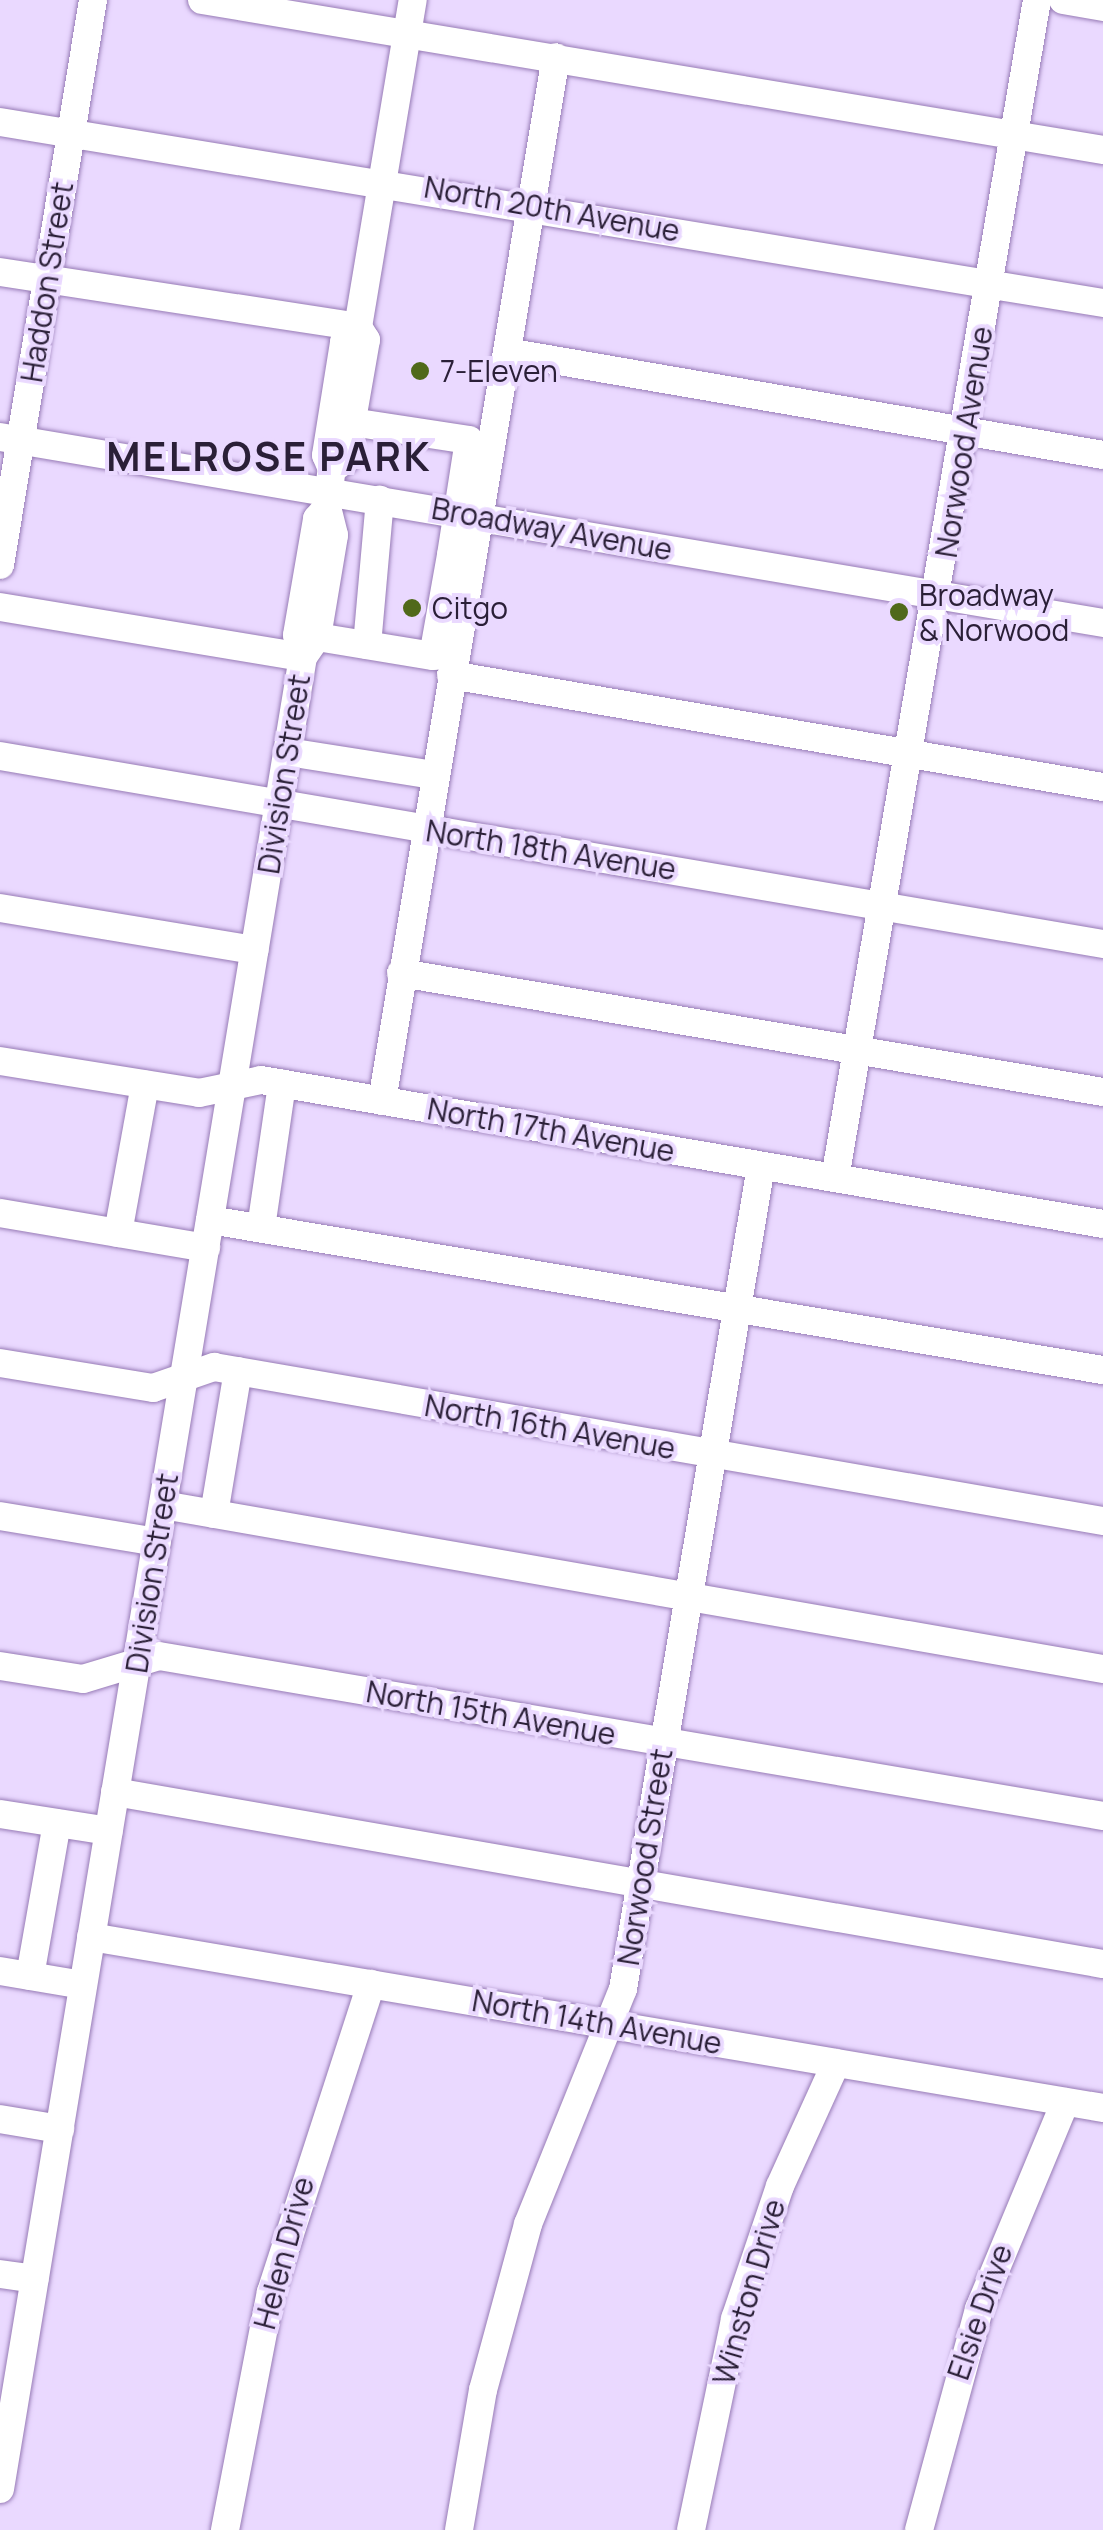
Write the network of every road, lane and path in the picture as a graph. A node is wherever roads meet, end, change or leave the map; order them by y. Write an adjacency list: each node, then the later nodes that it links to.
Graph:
1 (93, 0): 10 (street, Haddon Street)
2 (202, 0): 7 (street)
3 (413, 0): 7 (street, Division Street)
4 (1037, 0): 11 (street, Norwood Avenue)
5 (1063, 0): 6 (street)
6 (1103, 6)
7 (408, 32): 8 (street); 13 (street, Division Street)
8 (556, 57): 11 (street); 14 (street)
9 (0, 122): 10 (street, North 20th Avenue)
10 (72, 134): 13 (street, North 20th Avenue); 16 (street, Haddon Street)
11 (1014, 136): 12 (street); 17 (street, Norwood Avenue)
12 (1103, 150)
13 (383, 180): 14 (street, North 20th Avenue); 19 (street, Division Street)
14 (531, 205): 17 (street, North 20th Avenue); 20 (street)
15 (0, 272): 16 (street)
16 (47, 280): 19 (street); 23 (street, Haddon Street)
17 (990, 283): 18 (street, North 20th Avenue); 22 (street, Norwood Avenue)
18 (1103, 302)
19 (358, 327): 21 (street, Division Street); 25 (street, Division Street)
20 (506, 352): 22 (street); 27 (street)
21 (352, 422): 25 (street, Division Street); 27 (street)
22 (966, 431): 24 (street); 29 (street, Norwood Avenue)
23 (10, 439): 25 (street, Broadway Avenue); 28 (street, Haddon Street)
24 (1103, 455)
25 (329, 489): 26 (street, Broadway Avenue); 33 (street, Division Street)
26 (380, 500): 27 (street, Broadway Avenue); 32 (street)
27 (466, 515): 29 (street, Broadway Avenue); 32 (street); 34 (street)
28 (0, 565)
29 (939, 595): 31 (street, Broadway Avenue); 36 (street, Norwood Avenue)
30 (0, 606): 33 (street)
31 (1103, 623)
32 (367, 645): 33 (street)
33 (310, 647): 35 (street, Division Street)
34 (451, 675): 36 (street); 38 (street)
35 (288, 752): 38 (street); 40 (street, Division Street)
36 (911, 753): 39 (street); 42 (street, Norwood Avenue)
37 (0, 756): 40 (street, North 18th Avenue)
38 (434, 775): 41 (street)
39 (1103, 787)
40 (279, 806): 41 (street, North 18th Avenue); 45 (street, Division Street)
41 (425, 829): 42 (street, North 18th Avenue); 46 (street)
42 (884, 906): 44 (street, North 18th Avenue); 47 (street, Norwood Avenue)
43 (0, 908): 45 (street)
44 (1103, 944)
45 (255, 950): 51 (street, Division Street)
46 (401, 973): 47 (street); 53 (street)
47 (858, 1050): 52 (street); 55 (street, Norwood Avenue)
48 (0, 1061): 49 (street, North 17th Avenue)
49 (144, 1084): 51 (street, North 17th Avenue); 59 (street)
50 (282, 1084): 51 (street, North 17th Avenue); 53 (street, North 17th Avenue); 58 (street)
51 (232, 1086): 60 (street, Division Street)
52 (1103, 1092)
53 (382, 1101): 54 (street, North 17th Avenue)
54 (761, 1166): 55 (street, North 17th Avenue); 61 (street, Norwood Street)
55 (835, 1178): 57 (street, North 17th Avenue)
56 (0, 1213): 59 (street)
57 (1103, 1224)
58 (261, 1228): 60 (street); 61 (street)
59 (118, 1232): 60 (street)
60 (208, 1234): 65 (street, Division Street)
61 (737, 1308): 63 (street); 66 (street, Norwood Street)
62 (0, 1362): 65 (street, North 16th Avenue)
63 (1103, 1370)
64 (238, 1371): 65 (street, North 16th Avenue); 66 (street, North 16th Avenue); 68 (street)
65 (184, 1376): 67 (street, Division Street)
66 (712, 1456): 70 (street, North 16th Avenue); 72 (street, Norwood Street)
67 (163, 1505): 68 (street); 71 (street, Division Street)
68 (214, 1514): 72 (street)
69 (0, 1516): 71 (street)
70 (1103, 1521)
71 (157, 1542): 73 (street, Division Street)
72 (689, 1598): 75 (street); 76 (street, Norwood Street)
73 (137, 1664): 74 (street, North 15th Avenue); 76 (street, North 15th Avenue); 77 (street, Division Street)
74 (0, 1666)
75 (1103, 1670)
76 (664, 1743): 79 (street, North 15th Avenue); 82 (street, Norwood Street)
77 (116, 1792): 81 (street, Division Street); 82 (street)
78 (0, 1814): 80 (street)
79 (1103, 1816)
80 (57, 1823): 81 (street); 86 (street)
81 (109, 1831): 83 (street, Division Street)
82 (641, 1884): 84 (street); 89 (street, Norwood Street)
83 (92, 1937): 87 (street, North 14th Avenue); 88 (street, Division Street)
84 (1103, 1964)
85 (0, 1970): 86 (street)
86 (30, 1976): 88 (street)
87 (371, 1984): 89 (street, North 14th Avenue); 98 (street, Helen Drive)
88 (84, 1985): 94 (street, Division Street)
89 (607, 2024): 90 (street, North 14th Avenue); 99 (street, Norwood Street)
90 (836, 2063): 91 (street, North 14th Avenue); 100 (street, Winston Drive)
91 (1065, 2102): 92 (street, North 14th Avenue); 101 (street, Elsie Drive)
92 (1103, 2108)
93 (0, 2119): 94 (street)
94 (60, 2129): 96 (street, Division Street)
95 (0, 2274): 96 (street)
96 (35, 2280): 97 (street, Division Street)
97 (0, 2489)
98 (225, 2530)
99 (459, 2530)
100 (691, 2530)
101 (919, 2530)

